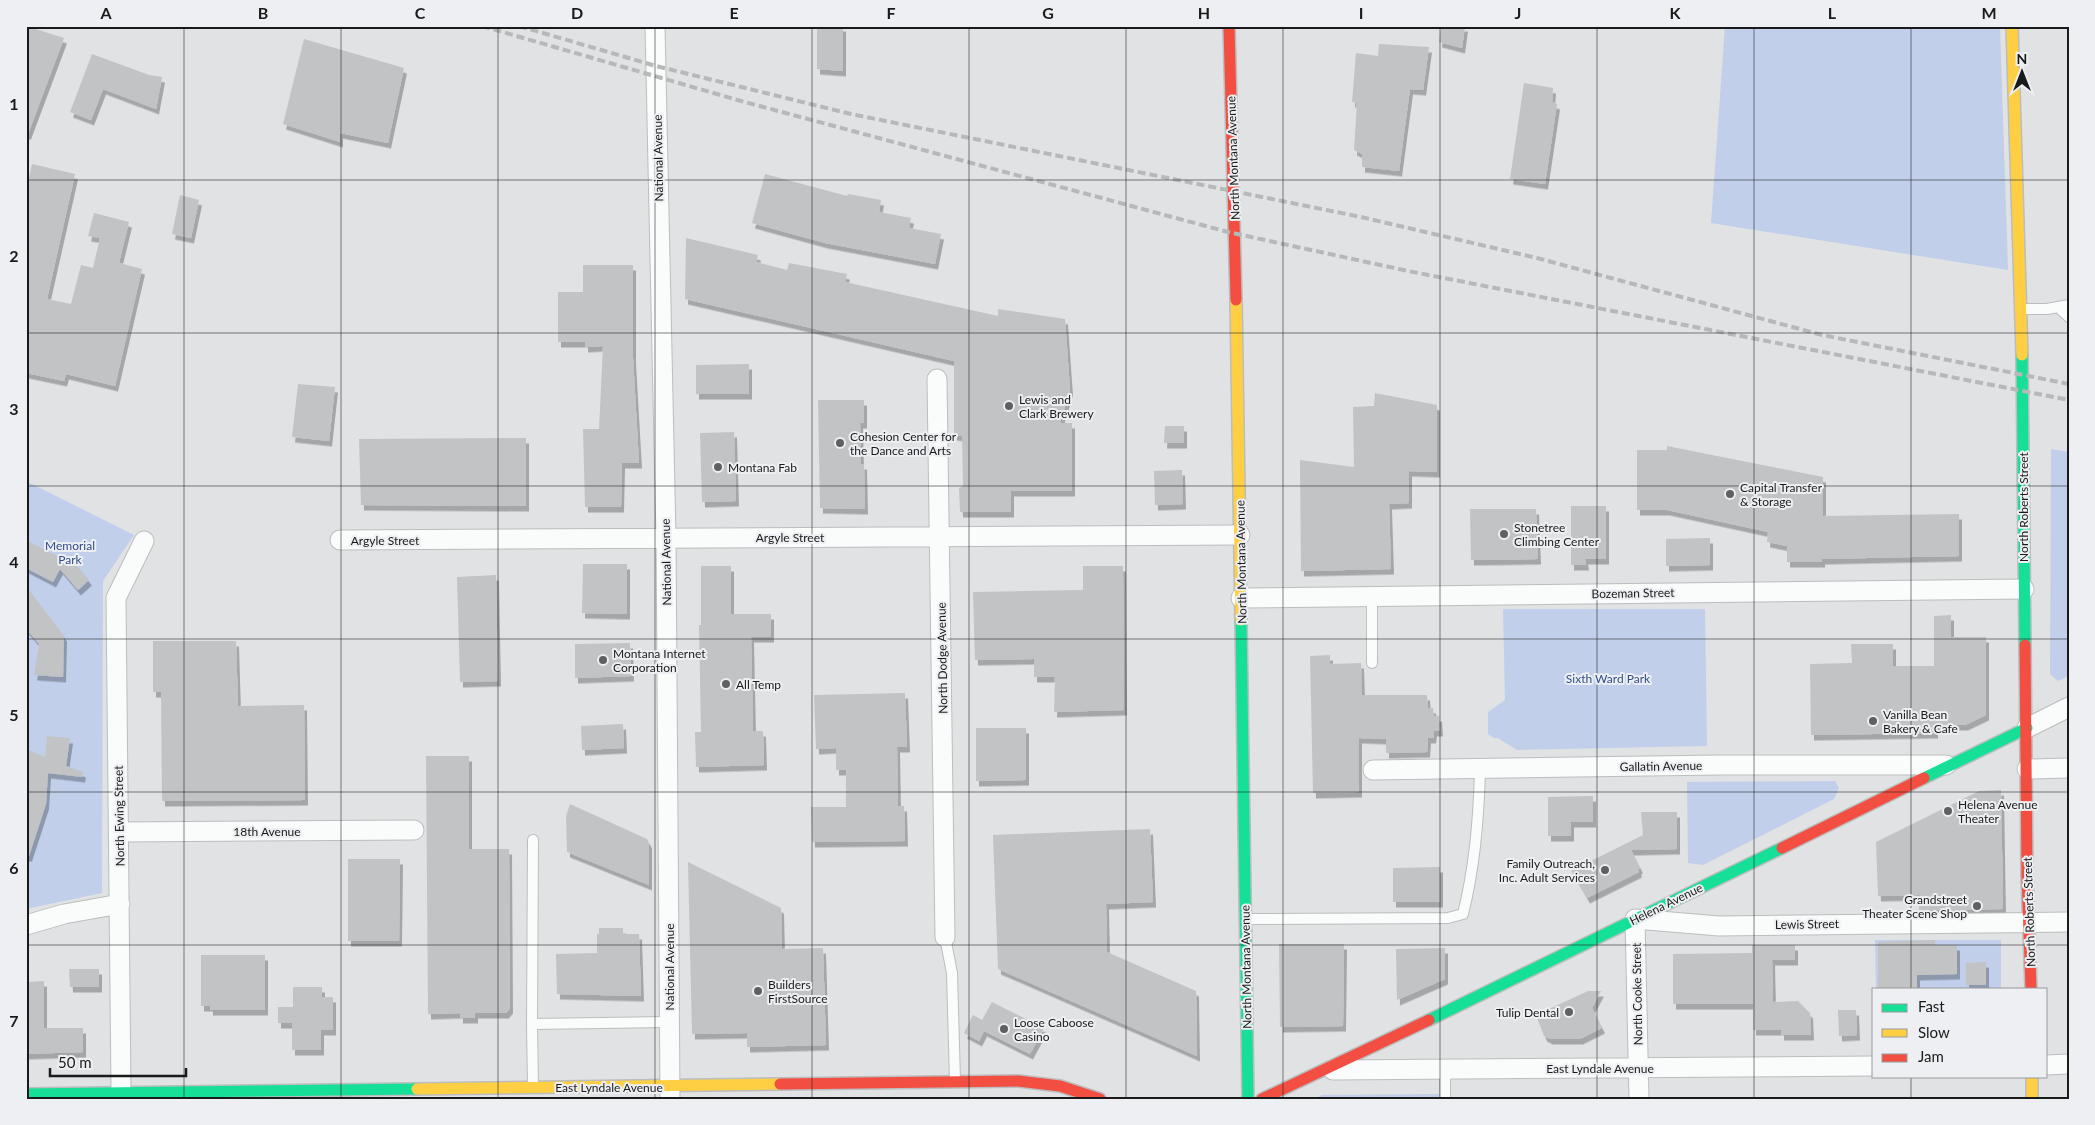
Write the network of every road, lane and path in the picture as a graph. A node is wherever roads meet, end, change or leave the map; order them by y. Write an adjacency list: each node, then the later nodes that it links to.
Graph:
1 (655, 26): 10 (street, National Avenue)
2 (1229, 26): 8 (main road, North Montana Avenue)
3 (2012, 26): 5 (main road, North Roberts Street)
4 (2064, 307): 5 (lane); 6 (lane)
5 (2022, 308): 13 (main road, North Roberts Street)
6 (2069, 317)
7 (937, 379): 9 (street, North Dodge Avenue)
8 (1240, 535): 9 (street, Argyle Street); 15 (main road, North Montana Avenue)
9 (940, 536): 10 (street, Argyle Street); 33 (street, North Dodge Avenue)
10 (666, 538): 11 (street, Argyle Street); 35 (street, National Avenue)
11 (340, 540)
12 (144, 541): 25 (street, North Ewing Street)
13 (2024, 589): 14 (street, Bozeman Street); 18 (main road, North Roberts Street)
14 (1372, 596): 15 (street, Bozeman Street); 16 (lane)
15 (1241, 598): 28 (main road, North Montana Avenue)
16 (1372, 662)
17 (2069, 707): 18 (street, Helena Avenue)
18 (2026, 728): 19 (main road, Helena Avenue); 22 (main road, North Roberts Street)
19 (1950, 765): 20 (street, Gallatin Avenue); 29 (main road, Helena Avenue)
20 (1480, 768): 23 (street, Gallatin Avenue); 28 (lane)
21 (2069, 768): 22 (street)
22 (2026, 769): 30 (main road, North Roberts Street)
23 (1373, 770)
24 (414, 830): 25 (street, 18th Avenue)
25 (120, 832): 27 (street, North Ewing Street)
26 (533, 840): 36 (lane)
27 (120, 904): 32 (street); 47 (street, North Ewing Street)
28 (1246, 919): 50 (main road, North Montana Avenue)
29 (1635, 919): 30 (street, Lewis Street); 40 (street, North Cooke Street); 42 (main road, Helena Avenue)
30 (2028, 922): 31 (street, Lewis Street); 34 (main road, North Roberts Street)
31 (2069, 922)
32 (26, 925)
33 (945, 937): 44 (lane)
34 (2031, 988)
35 (670, 1022): 36 (lane); 48 (street, National Avenue)
36 (532, 1024): 45 (lane)
37 (2048, 1064): 38 (street)
38 (2069, 1064)
39 (1872, 1066): 40 (street, East Lyndale Avenue)
40 (1639, 1068): 41 (street, East Lyndale Avenue); 53 (street, North Cooke Street)
41 (1445, 1069): 42 (street, East Lyndale Avenue); 52 (lane)
42 (1327, 1070): 51 (main road, Helena Avenue)
43 (2032, 1078): 54 (main road)
44 (955, 1082): 48 (main road, East Lyndale Avenue); 49 (main road, East Lyndale Avenue)
45 (533, 1088): 47 (main road, East Lyndale Avenue); 48 (main road, East Lyndale Avenue)
46 (26, 1094): 47 (main road, East Lyndale Avenue)
47 (121, 1095)
48 (670, 1096)
49 (1100, 1099)
50 (1248, 1099)
51 (1262, 1099)
52 (1445, 1099)
53 (1639, 1099)
54 (2032, 1099)

